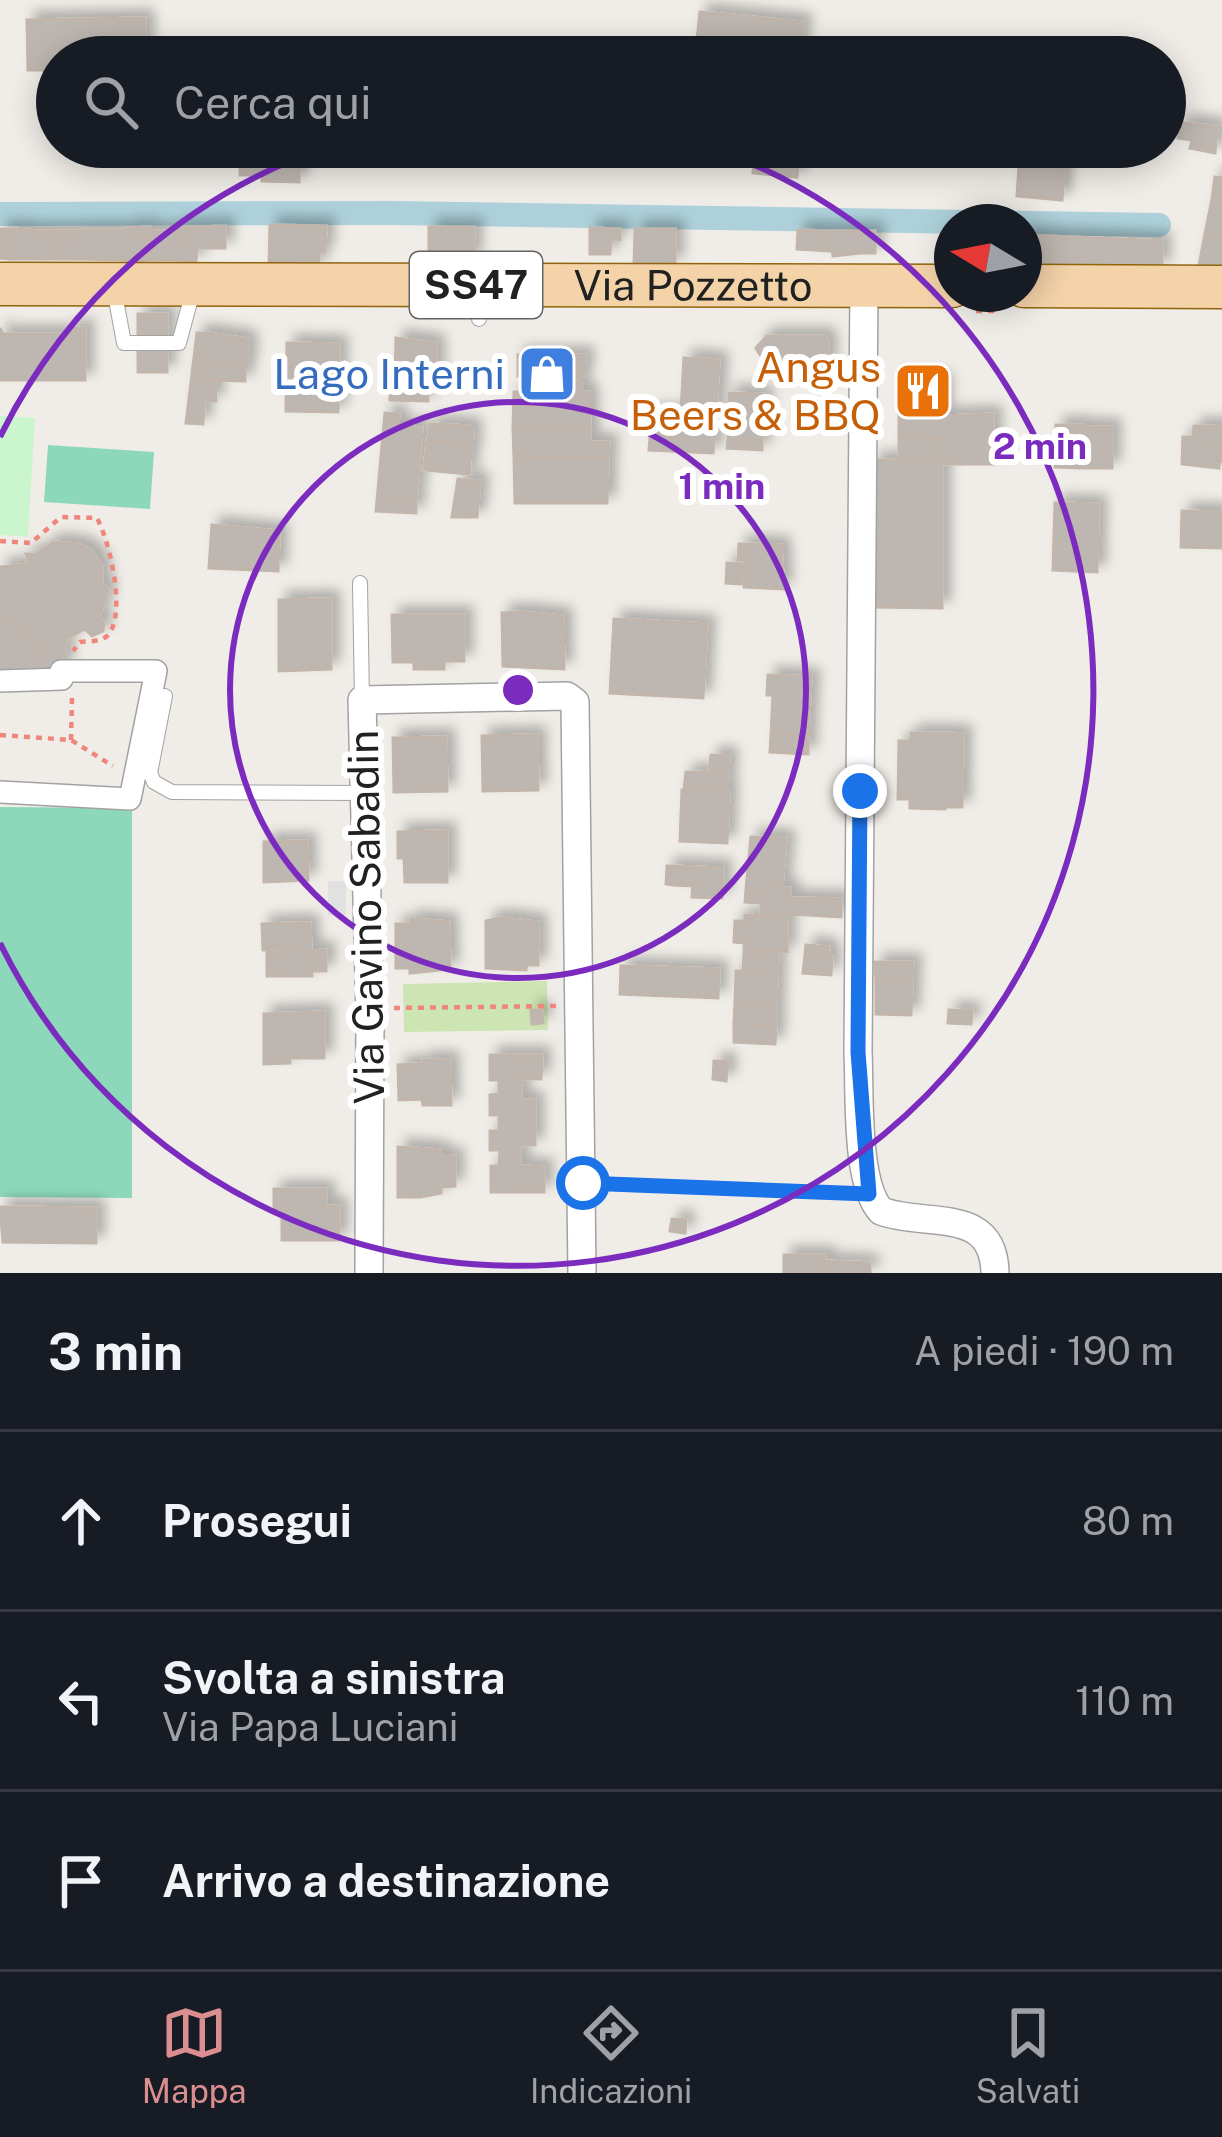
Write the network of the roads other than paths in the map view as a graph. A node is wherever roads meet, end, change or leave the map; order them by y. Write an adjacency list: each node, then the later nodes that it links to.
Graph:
1 (0, 284): 2 (main road, Via Pozzetto / SS47)
2 (112, 284): 3 (main road, Via Pozzetto / SS47); 3 (lane)
3 (195, 284): 4 (main road, Via Pozzetto / SS47)
4 (864, 285): 5 (main road, Via Pozzetto / SS47); 16 (street)
5 (934, 286)
6 (1042, 286): 7 (main road)
7 (1222, 286)
8 (360, 583): 11 (lane)
9 (0, 681): 12 (street)
10 (165, 696): 13 (lane)
11 (362, 700): 13 (street, Via Gavino Sabadin); 15 (street, Via Gavino Sabadin)
12 (0, 792)
13 (365, 793): 14 (street, Via Gavino Sabadin)
14 (369, 1273)
15 (581, 1273)
16 (995, 1273)

